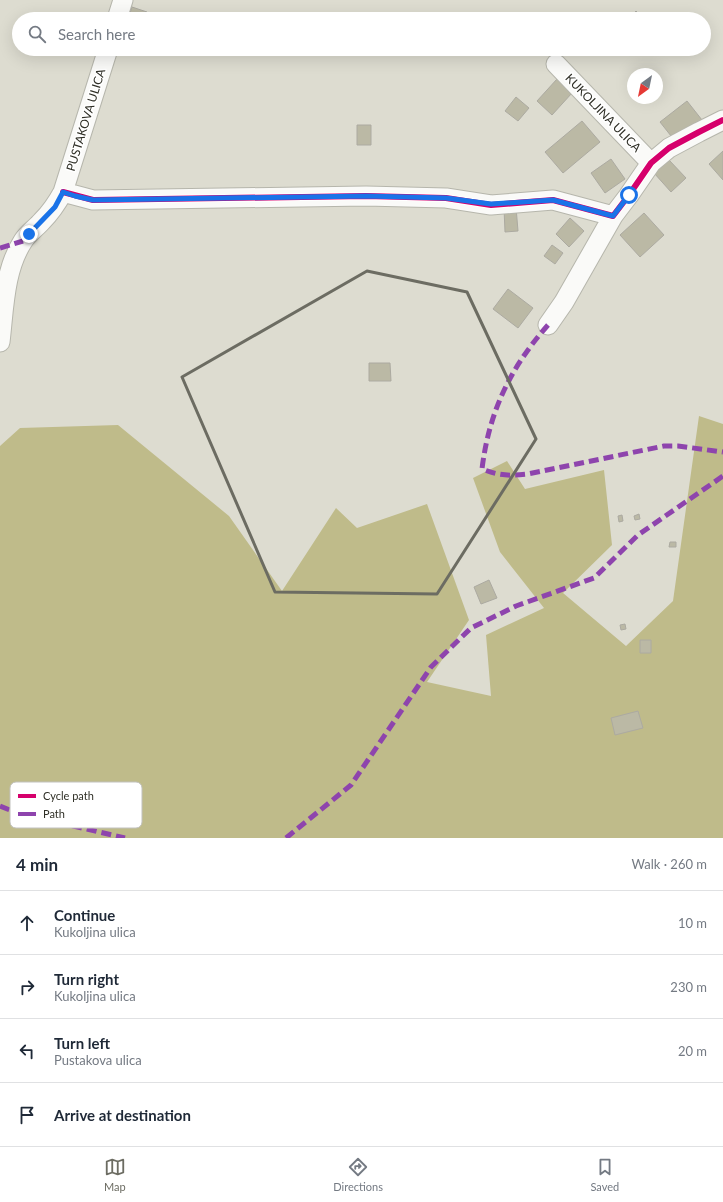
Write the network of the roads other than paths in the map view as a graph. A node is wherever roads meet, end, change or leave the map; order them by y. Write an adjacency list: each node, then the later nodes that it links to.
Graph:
1 (123, 0): 2 (street)
2 (119, 12)
3 (106, 56): 7 (street, PUSTAKOVA ULICA)
4 (556, 64): 6 (street, KUKOLJINA ULICA)
5 (723, 120): 6 (street, KUKOLJINA ULICA)
6 (651, 163): 8 (street, KUKOLJINA ULICA)
7 (63, 192): 8 (street); 10 (street, PUSTAKOVA ULICA)
8 (613, 216): 9 (street, KUKOLJINA ULICA)
9 (548, 325)
10 (0, 342)

